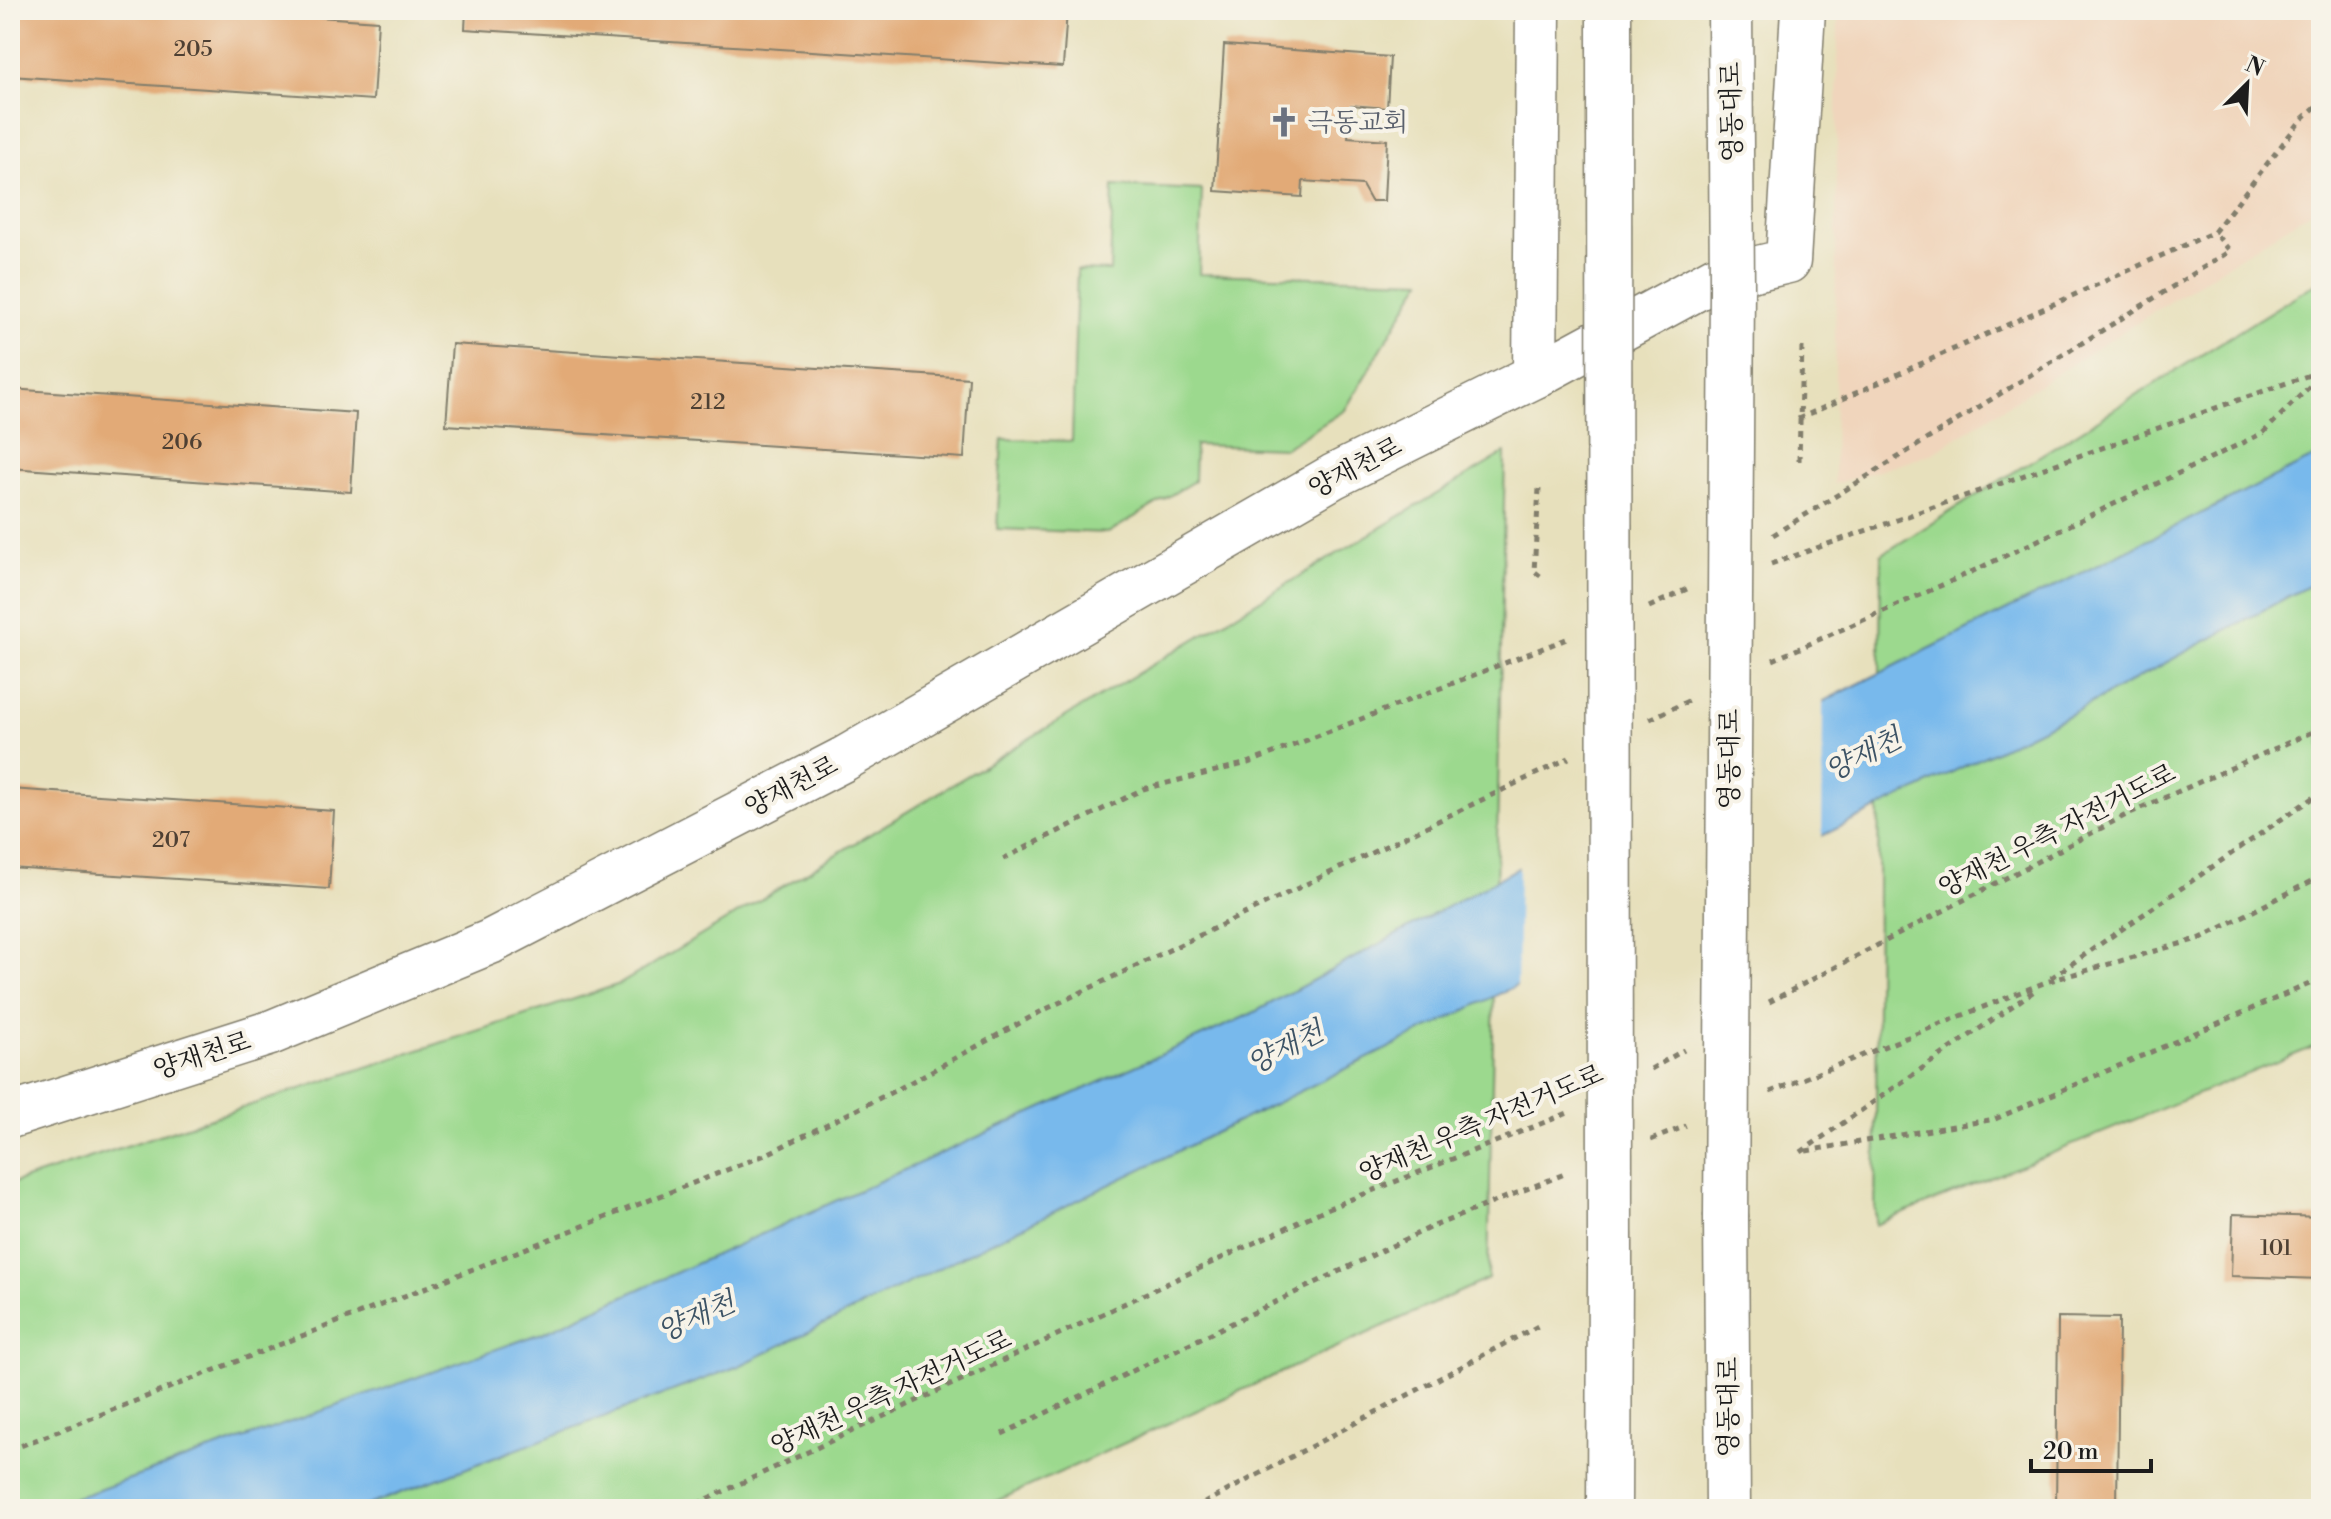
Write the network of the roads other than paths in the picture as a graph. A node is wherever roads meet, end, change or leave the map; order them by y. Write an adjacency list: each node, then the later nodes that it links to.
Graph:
1 (1538, 10): 5 (main road)
2 (1609, 10): 7 (main road, bridge)
3 (1730, 10): 8 (main road, 영동대로, bridge)
4 (1803, 10): 5 (main road, 양재천로)
5 (1535, 376): 6 (main road, 양재천로)
6 (10, 1116)
7 (1609, 1509)
8 (1728, 1509)

